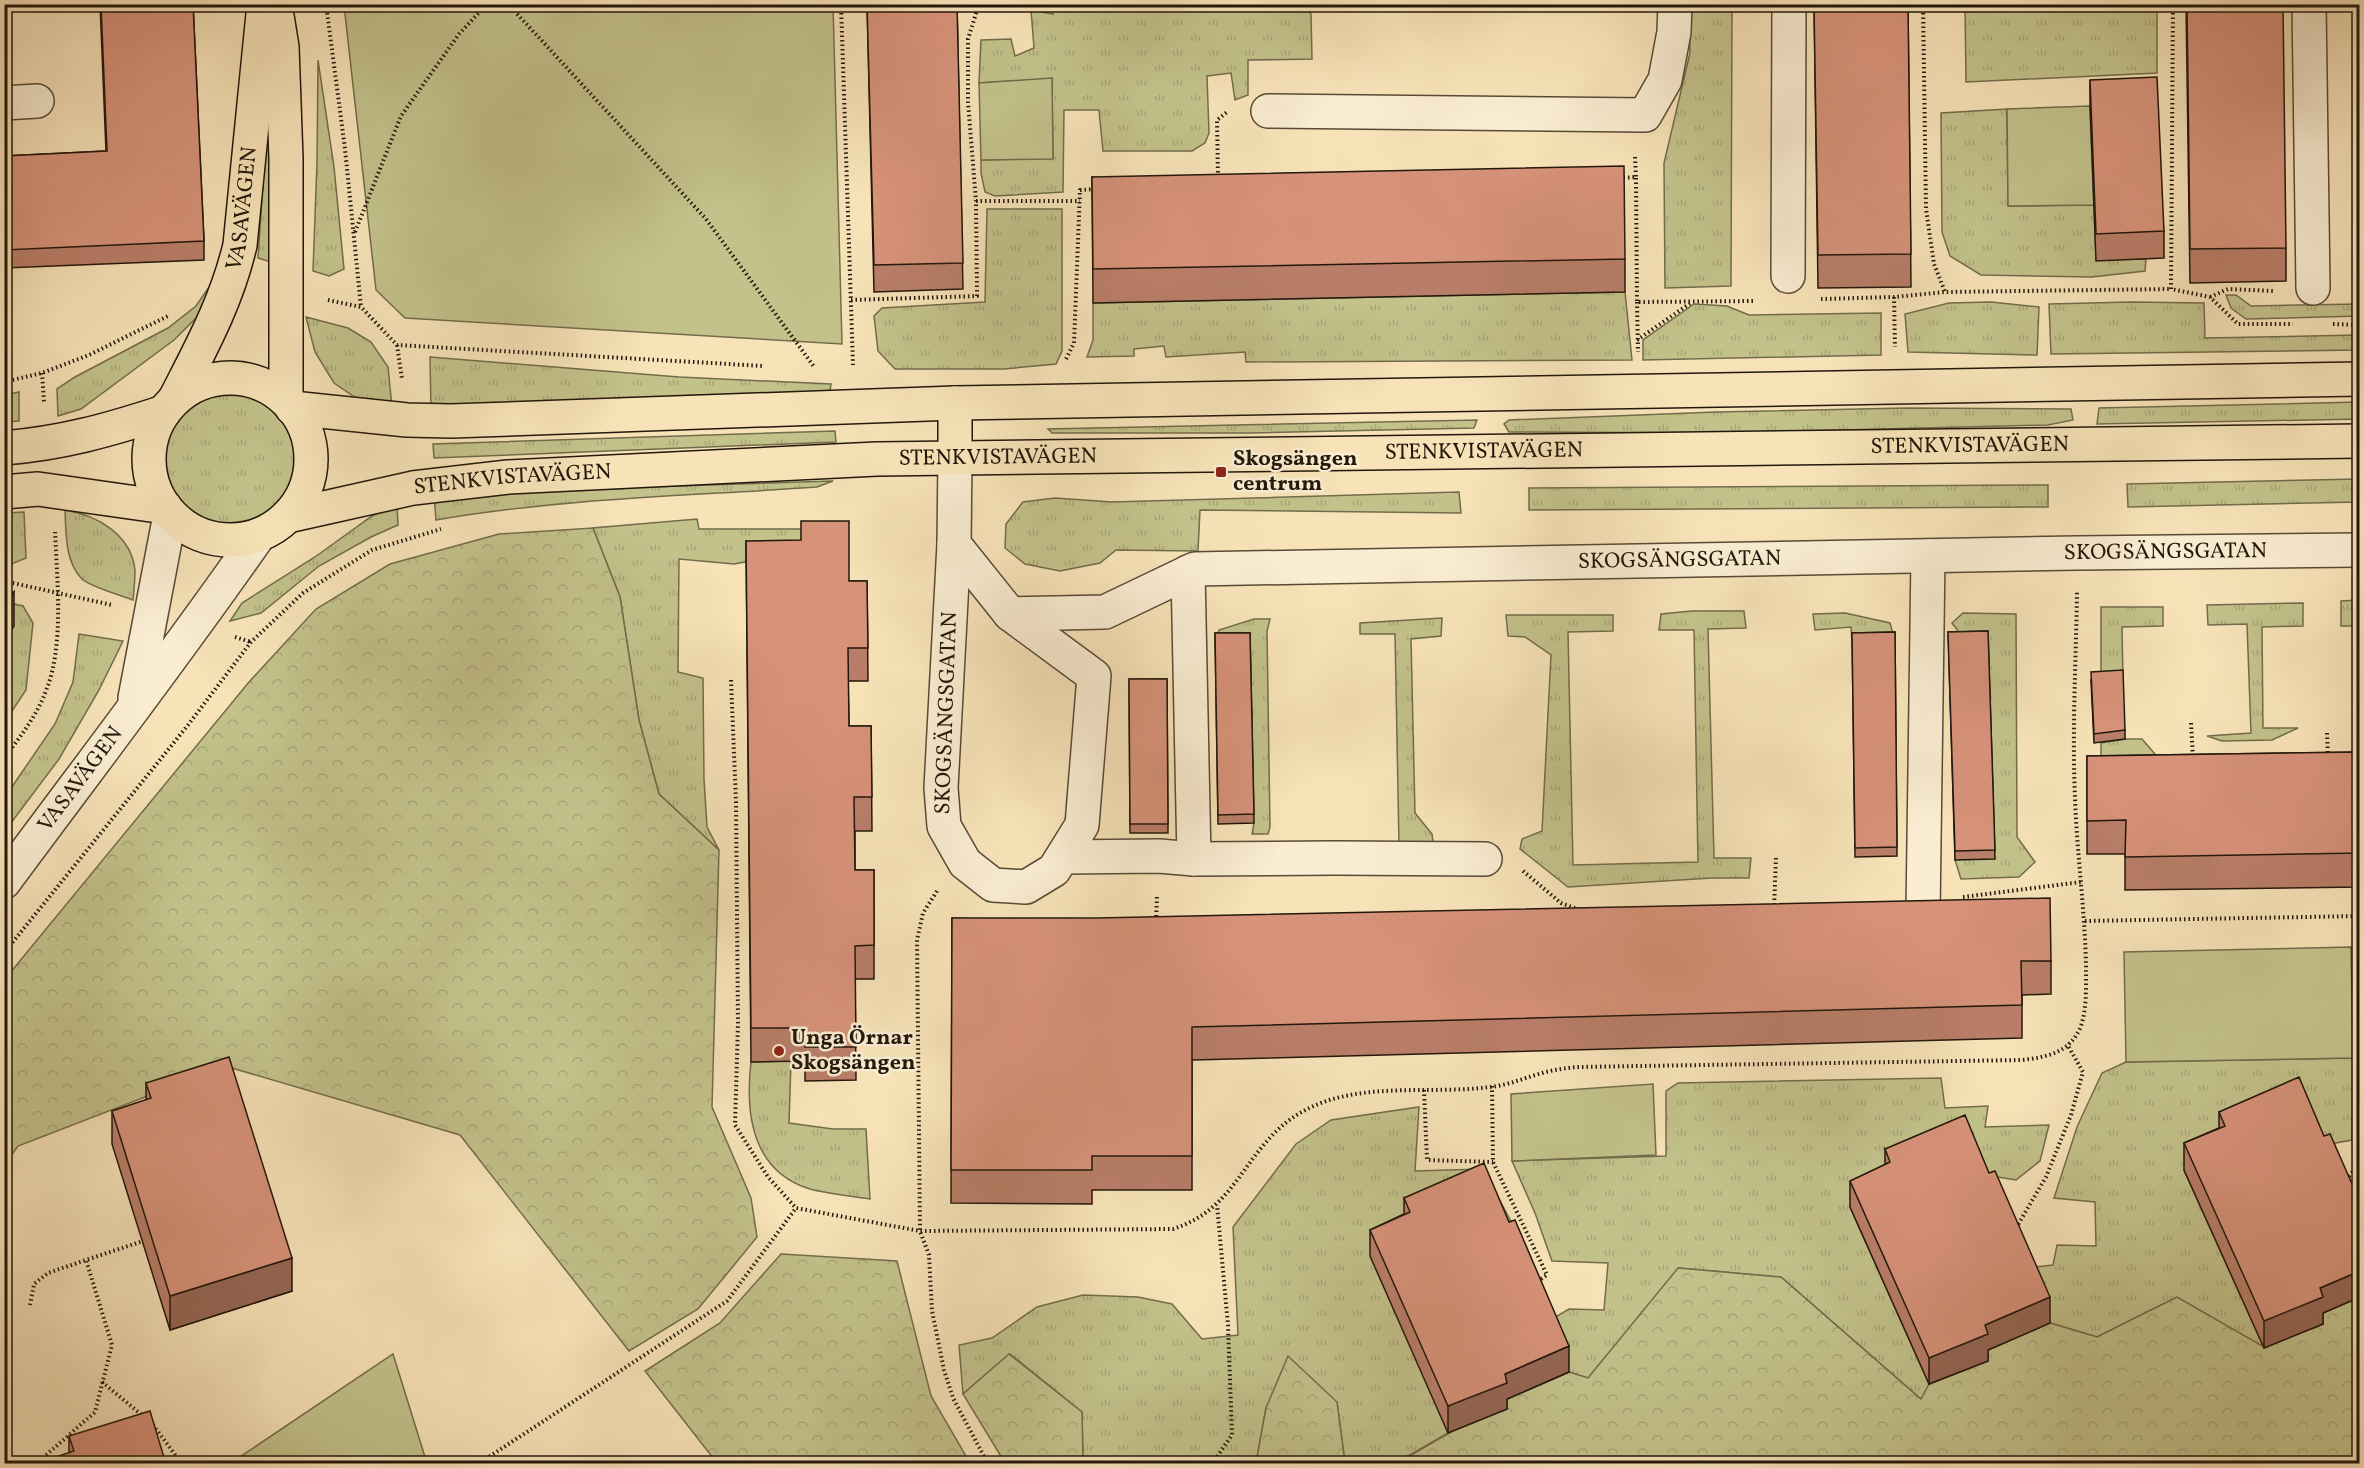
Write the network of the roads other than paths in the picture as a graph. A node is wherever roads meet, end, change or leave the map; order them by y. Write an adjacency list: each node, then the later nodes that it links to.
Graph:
1 (264, 4): 14 (main road, VASAVÄGEN)
2 (275, 4): 12 (main road, VASAVÄGEN)
3 (1675, 4): 8 (street)
4 (1789, 4): 9 (street)
5 (2309, 4): 10 (street)
6 (38, 101): 7 (street)
7 (4, 103)
8 (1268, 111)
9 (1788, 276)
10 (2313, 288)
11 (2360, 379): 13 (main road)
12 (289, 404): 13 (main road); 14 (main road); 20 (main road)
13 (955, 404): 17 (main road)
14 (170, 406): 16 (main road); 19 (main road)
15 (2360, 441): 17 (main road, STENKVISTAVÄGEN)
16 (4, 448)
17 (955, 458): 20 (main road, STENKVISTAVÄGEN); 22 (street, SKOGSÄNGSGATAN)
18 (4, 492): 19 (main road)
19 (167, 511): 21 (main road); 27 (street, VASAVÄGEN)
20 (288, 516): 21 (main road)
21 (259, 535): 27 (street, VASAVÄGEN)
22 (954, 544): 26 (street, SKOGSÄNGSGATAN); 28 (street, SKOGSÄNGSGATAN)
23 (2360, 550): 24 (street, SKOGSÄNGSGATAN)
24 (1928, 556): 25 (street, SKOGSÄNGSGATAN); 32 (street)
25 (1188, 572): 26 (street, SKOGSÄNGSGATAN); 29 (street)
26 (1010, 614): 28 (street, SKOGSÄNGSGATAN)
27 (134, 706): 31 (street, VASAVÄGEN)
28 (1063, 857): 29 (street)
29 (1194, 860): 30 (street)
30 (1485, 860)
31 (4, 882)
32 (1923, 912)

